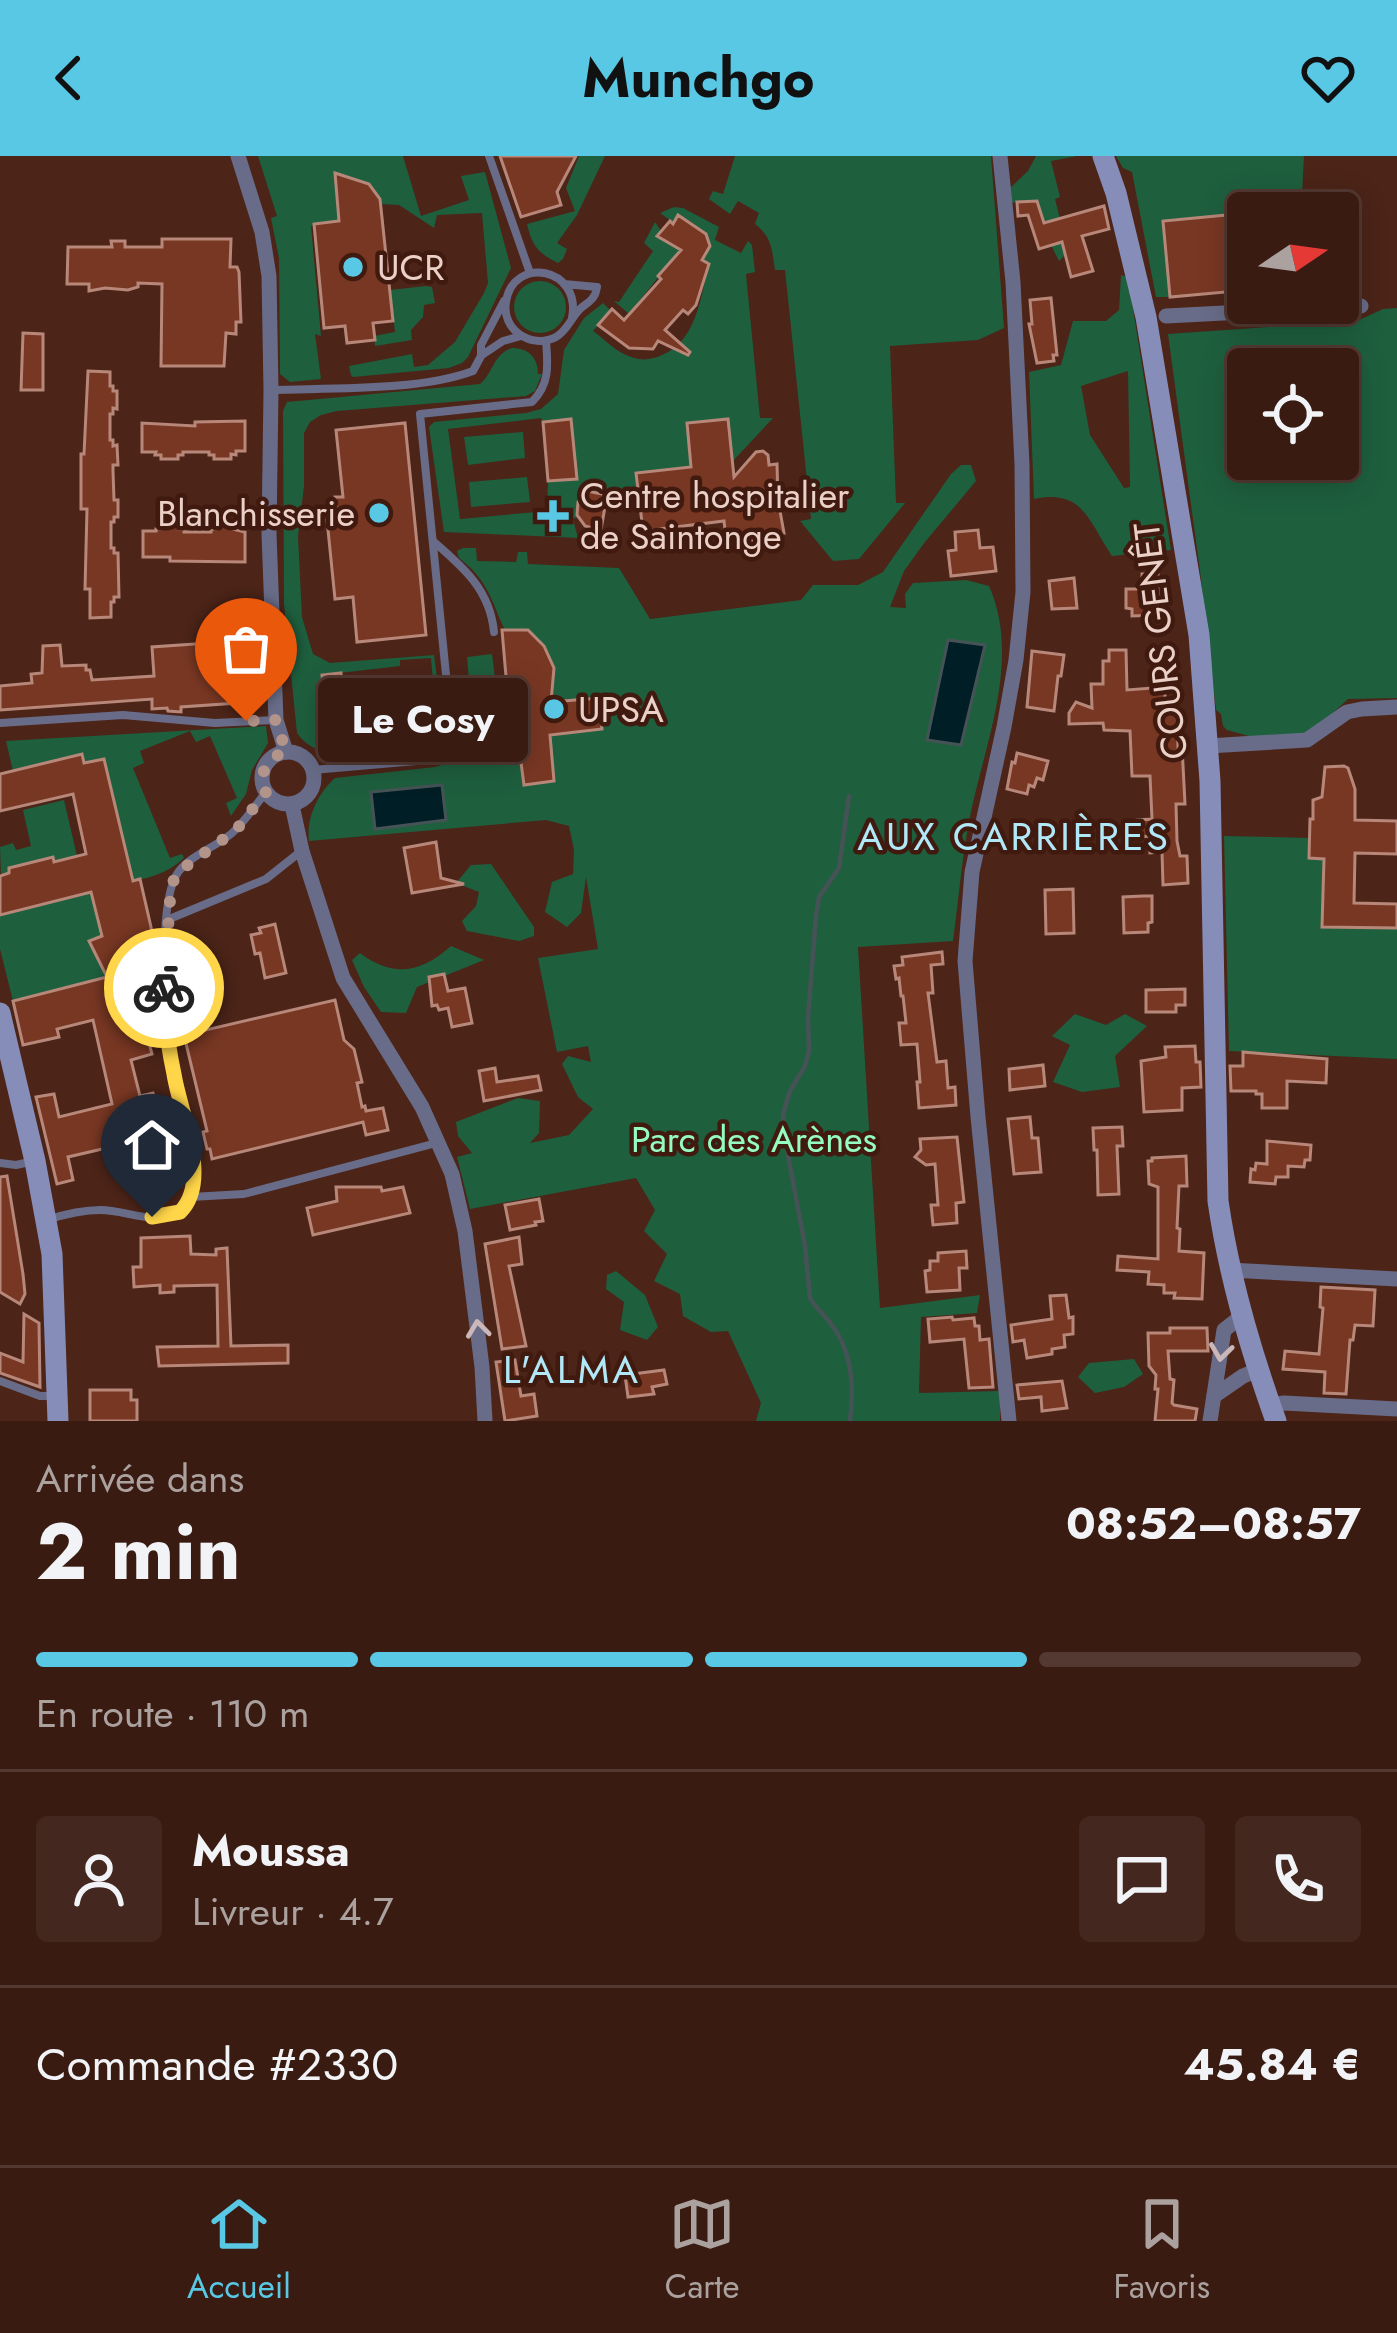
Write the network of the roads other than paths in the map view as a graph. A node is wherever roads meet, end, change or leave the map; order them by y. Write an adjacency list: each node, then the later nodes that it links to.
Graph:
1 (238, 156): 14 (street)
2 (489, 156): 5 (lane)
3 (1000, 156): 44 (street)
4 (1103, 156): 20 (main road, COURS GENÊT)
5 (530, 274): 6 (lane); 7 (lane)
6 (565, 284): 10 (lane); 10 (lane)
7 (506, 297): 11 (lane); 13 (lane)
8 (1361, 306): 9 (street)
9 (1166, 316)
10 (572, 318): 12 (lane)
11 (521, 336): 12 (lane); 13 (lane)
12 (546, 340): 15 (lane)
13 (481, 356): 14 (lane)
14 (271, 390): 18 (street)
15 (433, 541): 16 (lane); 22 (lane)
16 (494, 632)
17 (1397, 707): 20 (street)
18 (276, 720): 19 (lane); 21 (street)
19 (0, 723)
20 (1208, 746): 33 (main road, COURS GENÊT)
21 (286, 752): 22 (street); 23 (street)
22 (314, 770): 24 (street)
23 (266, 792): 24 (street); 26 (lane)
24 (292, 805): 25 (street)
25 (302, 851): 26 (lane); 28 (street)
26 (168, 916): 31 (lane)
27 (0, 1013): 29 (main road)
28 (440, 1142): 31 (lane); 43 (street, one-way to 28)
29 (35, 1161): 30 (lane); 32 (main road)
30 (0, 1163)
31 (191, 1197): 32 (lane)
32 (47, 1220): 38 (main road)
33 (1229, 1270): 34 (street); 35 (main road, COURS GENÊT)
34 (1397, 1279)
35 (1242, 1316): 36 (main road, COURS GENÊT); 39 (street, one-way to 39)
36 (1258, 1370): 39 (street); 41 (main road, COURS GENÊT)
37 (0, 1381): 38 (lane)
38 (57, 1396): 42 (main road)
39 (1214, 1396): 45 (street)
40 (1397, 1409): 41 (street)
41 (1273, 1413)
42 (58, 1421)
43 (485, 1421)
44 (1009, 1421)
45 (1210, 1421)

